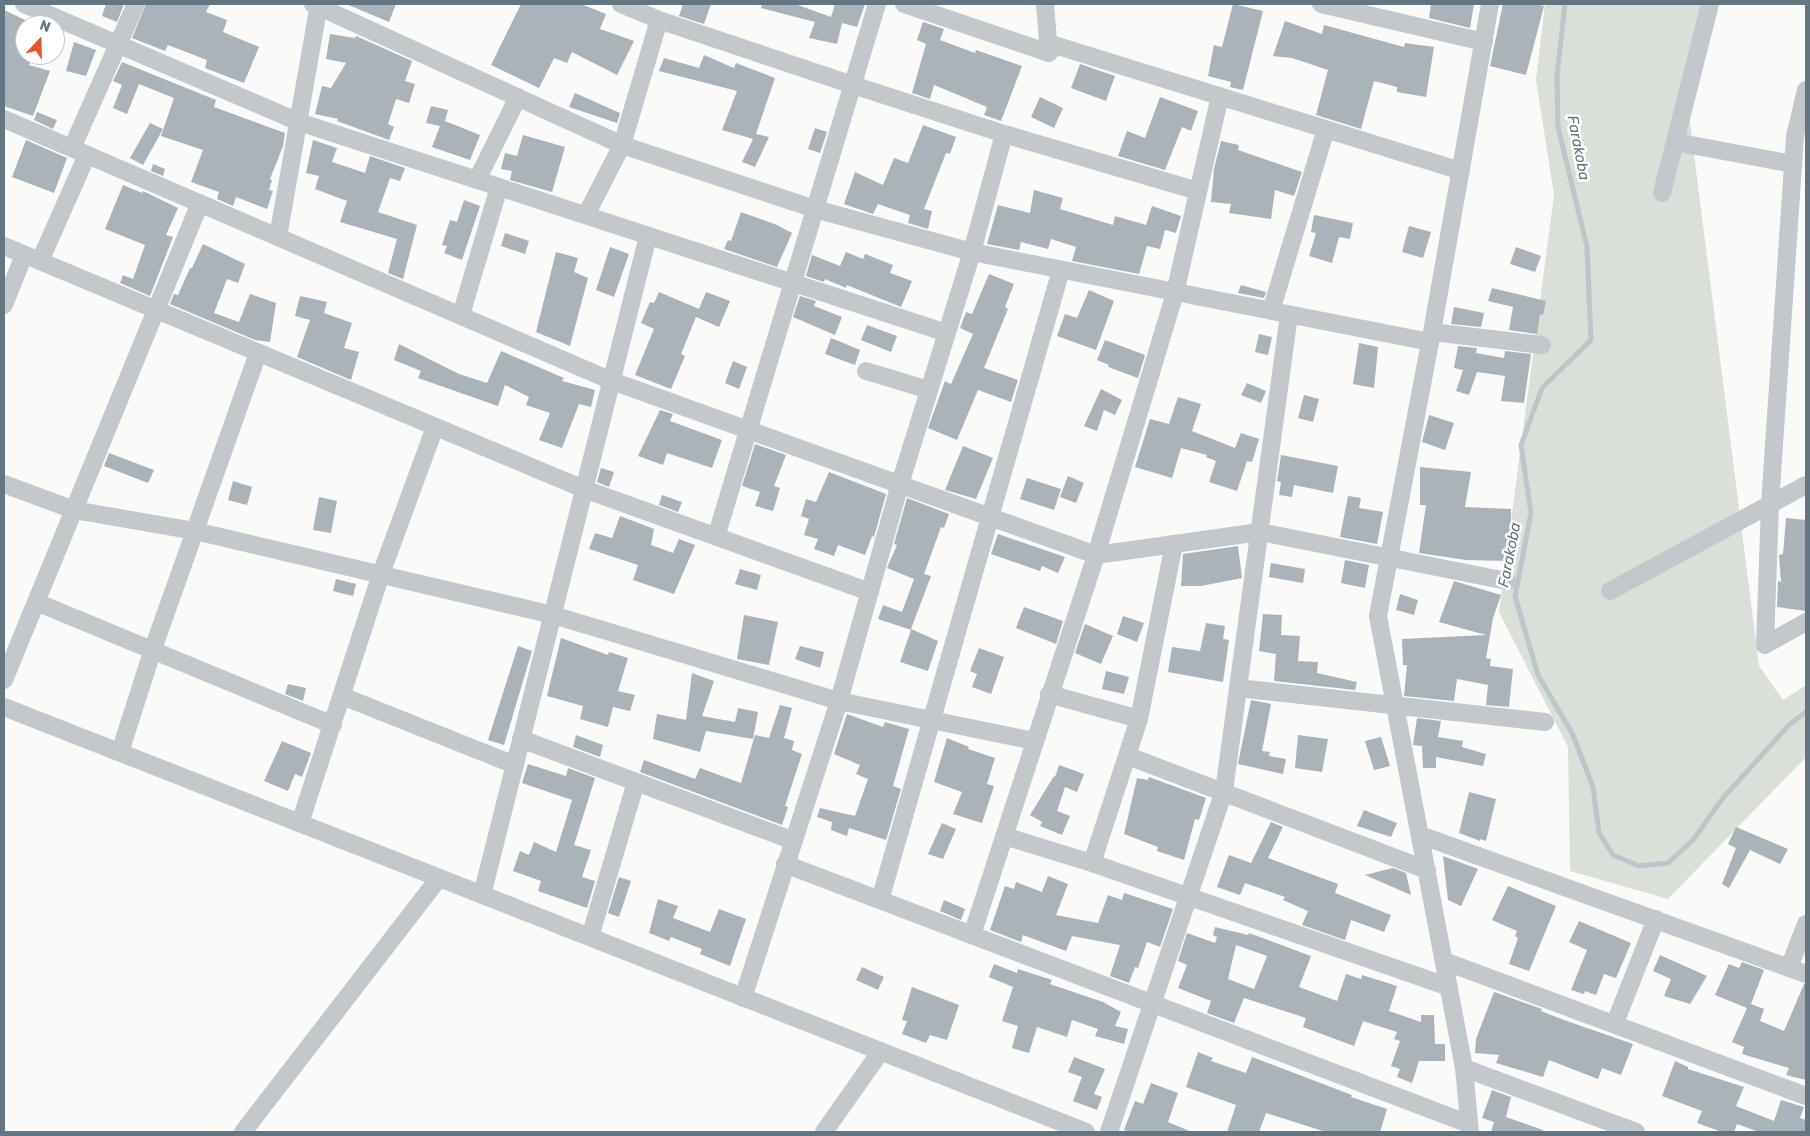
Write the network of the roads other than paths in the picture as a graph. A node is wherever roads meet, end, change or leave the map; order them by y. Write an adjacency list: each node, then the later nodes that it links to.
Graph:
1 (24, 4): 15 (street)
2 (136, 4): 15 (street)
3 (621, 4): 12 (street)
4 (877, 4): 16 (street)
5 (904, 4): 14 (street)
6 (1046, 4): 14 (street)
7 (1321, 4): 11 (street)
8 (1490, 4): 13 (street)
9 (1710, 4): 25 (street)
10 (317, 5): 19 (street); 21 (street)
11 (1347, 7): 13 (street)
12 (659, 20): 16 (street); 26 (street)
13 (1484, 42): 29 (street)
14 (1048, 43): 18 (street)
15 (118, 44): 21 (street); 27 (street)
16 (853, 85): 23 (street); 35 (street)
17 (1806, 90): 24 (street)
18 (1220, 96): 22 (street); 32 (street)
19 (518, 97): 26 (street); 30 (street)
20 (4, 119): 27 (street)
21 (299, 122): 30 (street); 38 (street)
22 (1326, 129): 29 (street); 47 (street)
23 (1004, 134): 32 (street); 40 (street)
24 (1800, 137): 28 (street)
25 (1675, 142): 28 (street); 33 (street)
26 (622, 145): 35 (street); 36 (street)
27 (80, 152): 34 (street); 41 (street)
28 (1793, 164): 63 (street)
29 (1461, 171): 51 (street)
30 (477, 180): 31 (street)
31 (499, 187): 36 (street); 48 (street)
32 (1198, 191): 44 (street)
33 (1662, 193)
34 (200, 203): 38 (street); 46 (street)
35 (815, 209): 40 (street); 43 (street)
36 (586, 215): 37 (street)
37 (648, 236): 43 (street); 55 (street)
38 (278, 237): 48 (street)
39 (4, 246): 41 (street)
40 (972, 252): 42 (street); 50 (street)
41 (32, 258): 45 (street); 46 (street)
42 (1061, 270): 44 (street); 65 (street)
43 (793, 282): 50 (street); 58 (street)
44 (1175, 292): 47 (street); 70 (street)
45 (4, 305)
46 (156, 310): 53 (street); 64 (street)
47 (1271, 311): 49 (street)
48 (461, 315): 55 (street)
49 (1290, 315): 51 (street); 67 (street)
50 (947, 332): 56 (street)
51 (1431, 337): 52 (street); 71 (street)
52 (1542, 345)
53 (258, 353): 57 (street); 66 (street)
54 (866, 371): 56 (street)
55 (612, 381): 58 (street); 62 (street)
56 (929, 390): 60 (street)
57 (435, 427): 62 (street); 72 (street)
58 (748, 430): 60 (street); 68 (street)
59 (4, 484): 64 (street)
60 (900, 484): 65 (street); 75 (street)
61 (1806, 485): 63 (street)
62 (584, 489): 68 (street); 77 (street)
63 (1770, 504): 74 (street); 78 (street)
64 (74, 510): 66 (street); 76 (street)
65 (992, 517): 70 (street); 88 (street)
66 (195, 531): 72 (street); 79 (street)
67 (1260, 532): 69 (street); 71 (street); 81 (street)
68 (716, 536): 75 (street)
69 (1174, 544): 70 (street); 87 (street)
70 (1096, 555): 82 (street)
71 (1389, 557): 73 (street); 85 (street)
72 (381, 574): 77 (street); 83 (street)
73 (1507, 581)
74 (1610, 591)
75 (870, 592): 84 (street)
76 (36, 602): 79 (street); 80 (street)
77 (553, 615): 84 (street); 91 (street)
78 (1806, 622)
79 (153, 650): 90 (street); 93 (street)
80 (4, 680)
81 (1238, 688): 85 (street); 97 (street)
82 (1050, 694): 87 (street); 92 (street)
83 (342, 696): 90 (street); 95 (street)
84 (839, 701): 88 (street); 101 (street)
85 (1395, 706): 89 (street); 99 (street)
86 (4, 707): 93 (street)
87 (1139, 719): 94 (street)
88 (932, 720): 92 (street); 108 (street)
89 (1545, 722)
90 (333, 725): 98 (street)
91 (521, 739): 95 (street); 96 (street)
92 (1034, 741): 100 (street)
93 (120, 752): 98 (street)
94 (1128, 756): 97 (street); 102 (street)
95 (515, 765): 106 (street)
96 (636, 782): 101 (street); 112 (street)
97 (1224, 791): 104 (street); 107 (street)
98 (300, 823): 105 (street)
99 (1420, 835): 104 (street); 109 (street)
100 (1004, 836): 102 (street); 111 (street)
101 (794, 841): 103 (street)
102 (1092, 863): 107 (street)
103 (785, 864): 108 (street); 117 (street)
104 (1427, 870): 113 (street)
105 (439, 878): 106 (street); 124 (street)
106 (482, 895): 112 (street)
107 (1188, 897): 116 (street); 118 (street)
108 (880, 900): 111 (street)
109 (1656, 919): 114 (street); 119 (street)
110 (1806, 924): 114 (street)
111 (972, 935): 118 (street)
112 (590, 937): 117 (street)
113 (1444, 960): 116 (street); 119 (street)
114 (1789, 968): 115 (street)
115 (1806, 974)
116 (1449, 987): 121 (street)
117 (743, 998): 120 (street)
118 (1152, 1004): 123 (street); 127 (street)
119 (1615, 1023): 122 (street)
120 (880, 1052): 125 (street); 126 (street)
121 (1464, 1068): 123 (street); 128 (street)
122 (1806, 1096)
123 (1470, 1128)
124 (243, 1132)
125 (824, 1132)
126 (1086, 1132)
127 (1109, 1132)
128 (1636, 1132)

